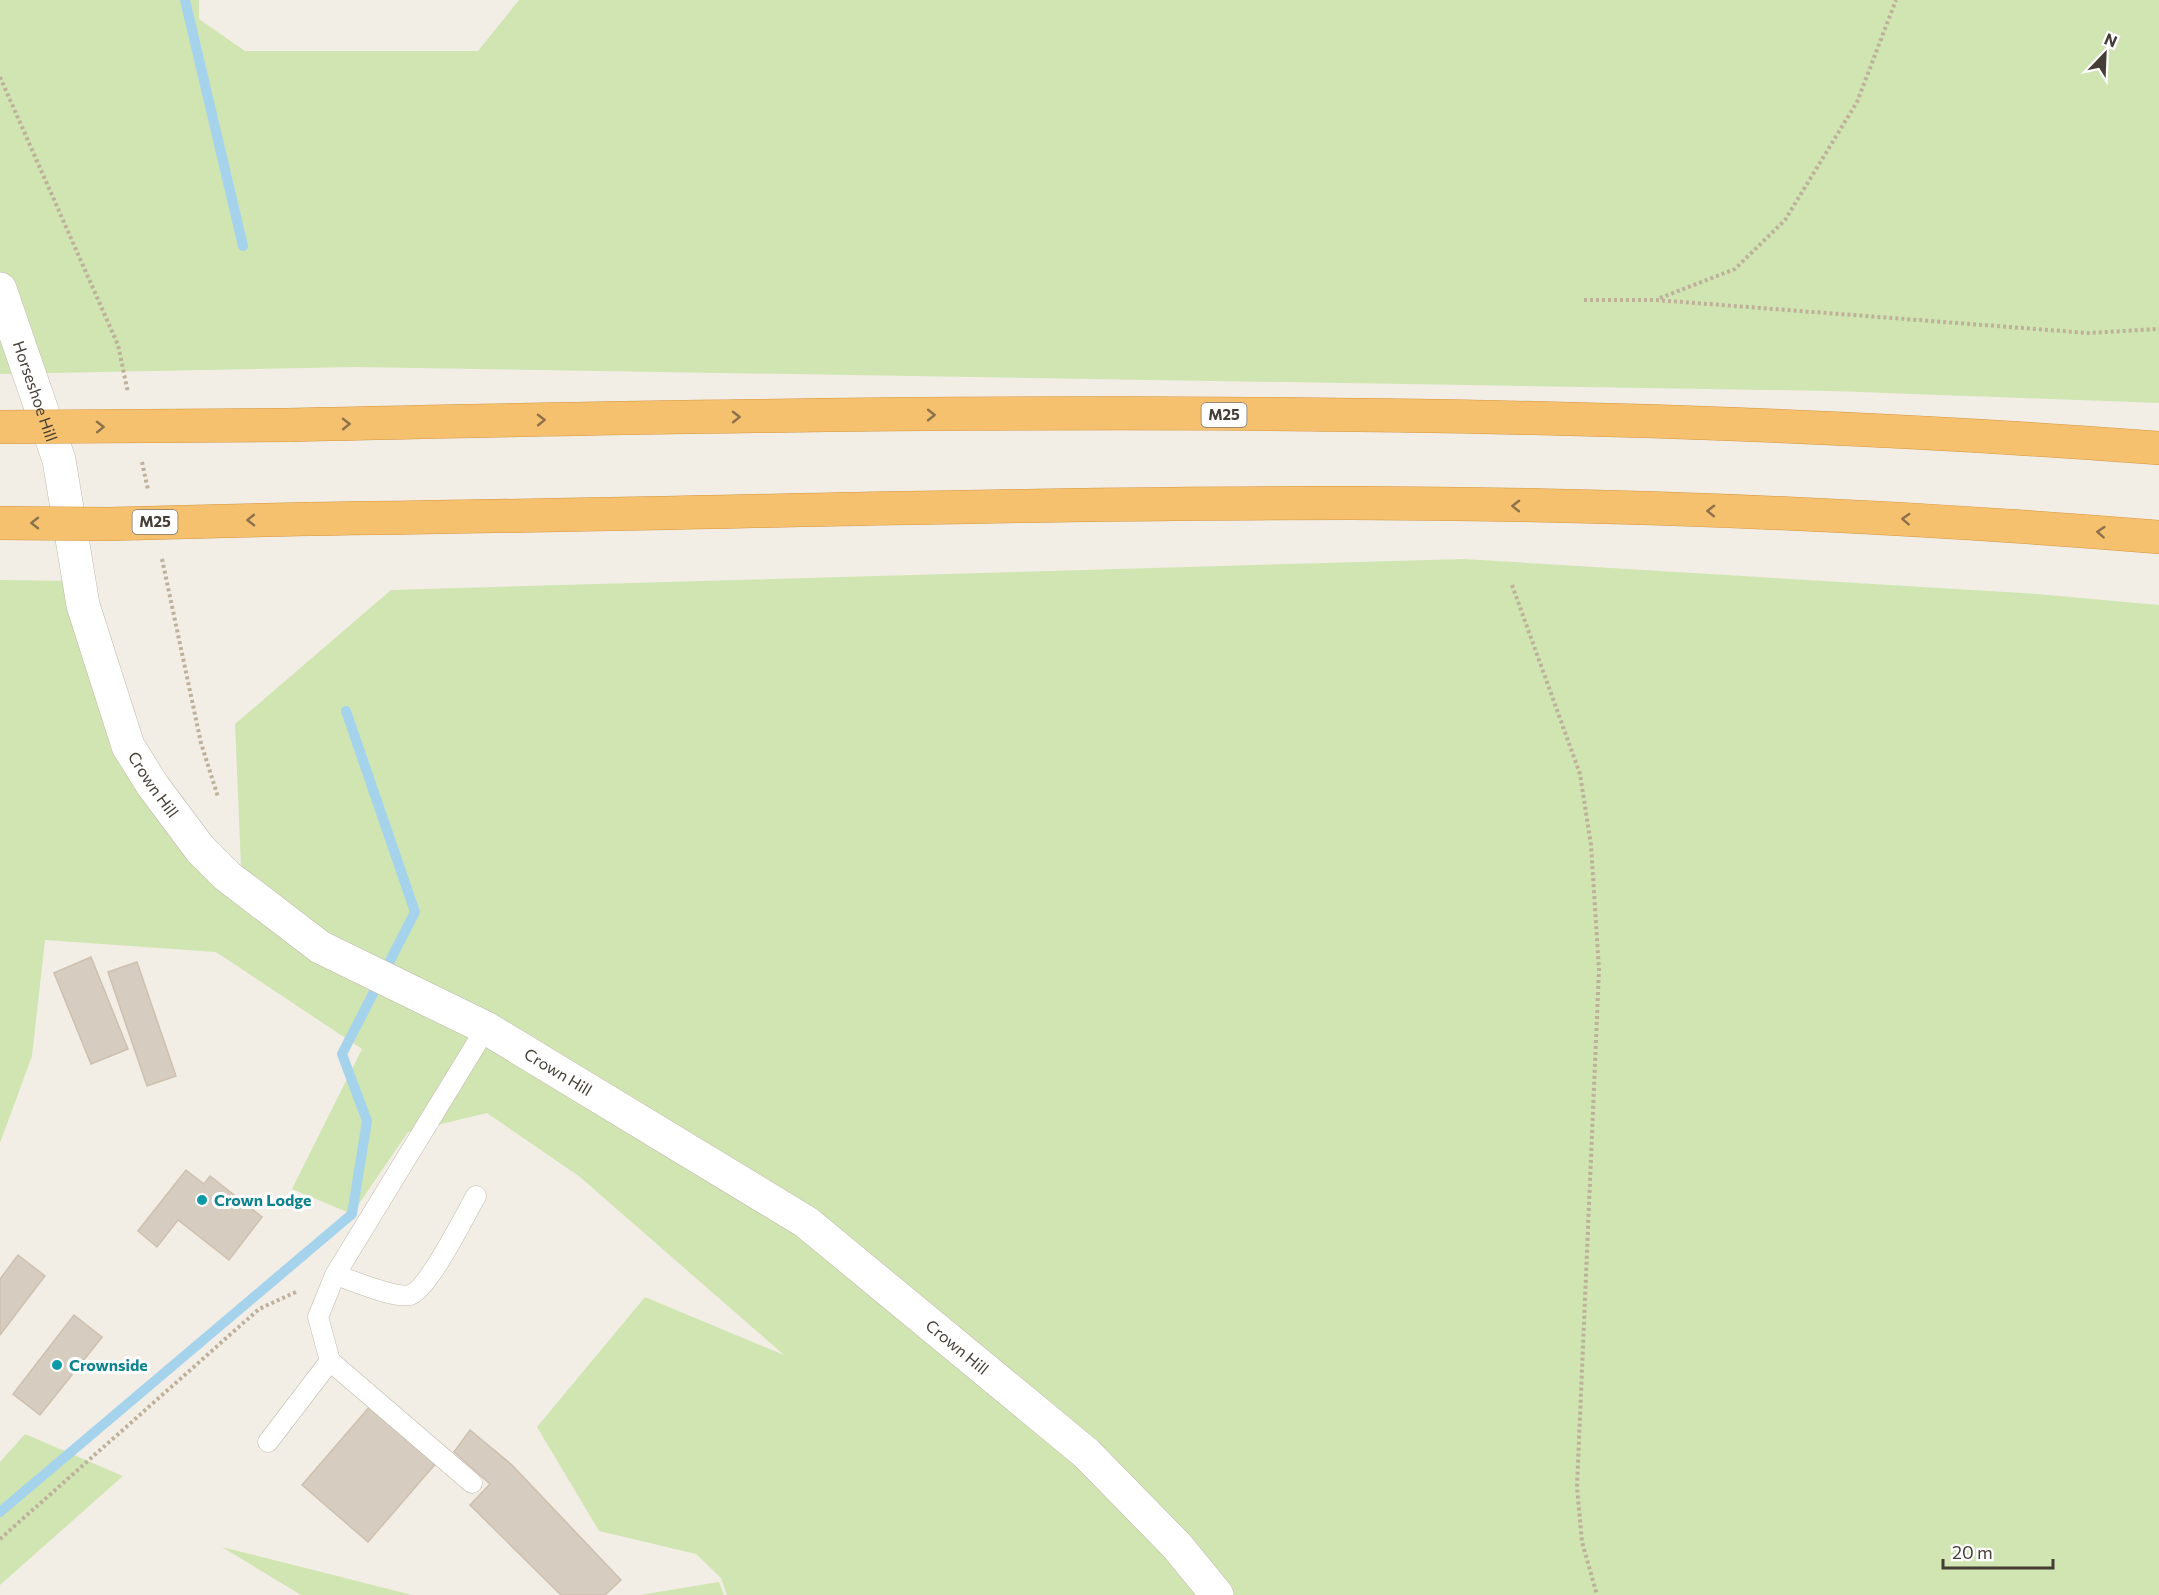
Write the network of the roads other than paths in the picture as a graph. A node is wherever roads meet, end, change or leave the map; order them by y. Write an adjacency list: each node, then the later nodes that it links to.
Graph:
1 (0, 289): 4 (street, Horseshoe Hill)
2 (0, 427): 3 (highway, M25, one-way to 3, bridge)
3 (2159, 448)
4 (59, 460): 7 (street, Crown Hill)
5 (0, 523): 6 (highway, M25, one-way to 5, bridge)
6 (2159, 537)
7 (486, 1028): 9 (lane); 13 (street, Crown Hill)
8 (476, 1196): 9 (lane)
9 (335, 1275): 10 (lane)
10 (330, 1361): 11 (lane); 12 (lane)
11 (268, 1442)
12 (472, 1483)
13 (1217, 1595)

